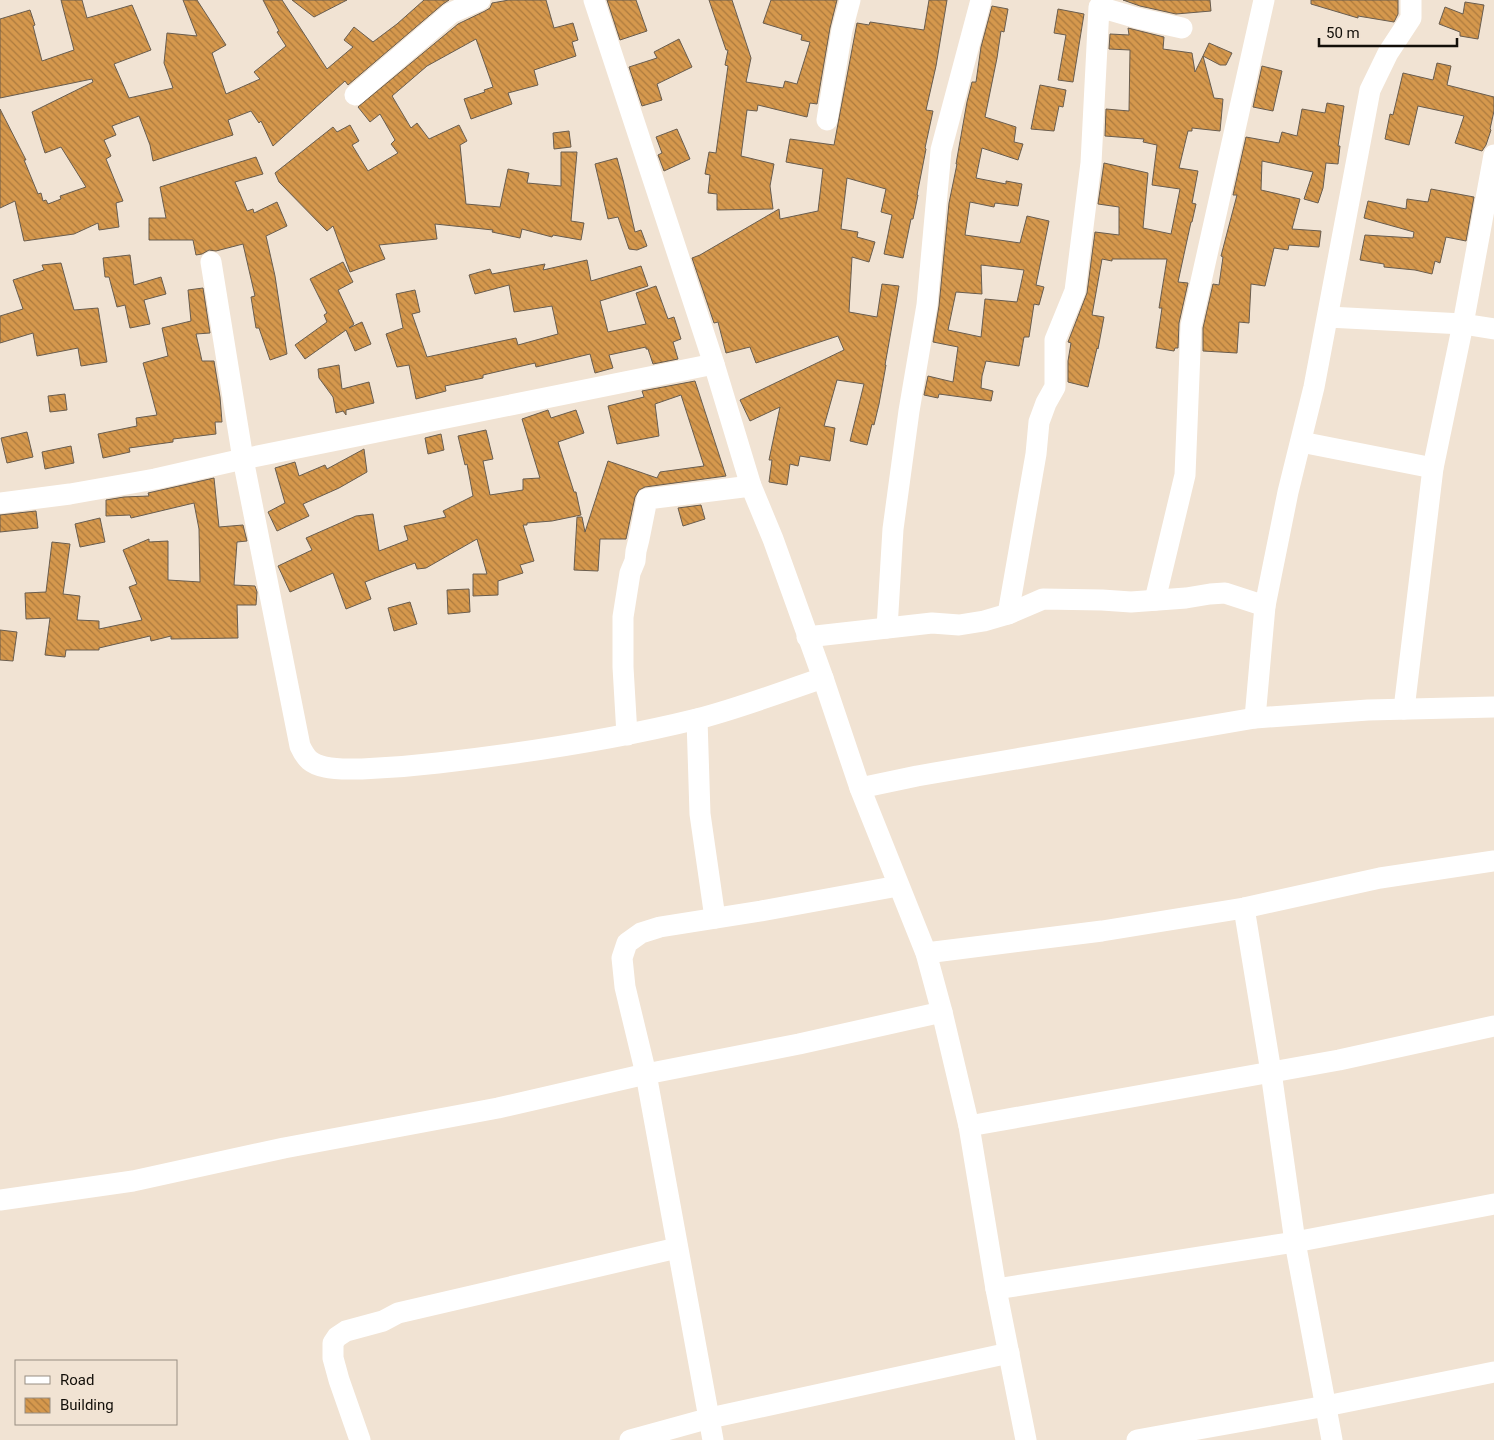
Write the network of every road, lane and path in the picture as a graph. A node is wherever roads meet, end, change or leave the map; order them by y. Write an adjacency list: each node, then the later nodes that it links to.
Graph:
1 (480, 0): 8 (street)
2 (594, 0): 15 (street)
3 (850, 0): 9 (street)
4 (981, 0): 24 (street)
5 (1264, 0): 21 (street)
6 (1412, 0): 12 (street)
7 (1182, 28): 23 (street)
8 (355, 95)
9 (827, 120)
10 (1494, 155): 13 (street)
11 (211, 262): 17 (street)
12 (1328, 317): 13 (street); 16 (street)
13 (1463, 324): 14 (street); 18 (street)
14 (1494, 330)
15 (714, 364): 17 (street); 19 (street)
16 (1300, 442): 18 (street); 22 (street)
17 (243, 459): 20 (street); 31 (street)
18 (1433, 468): 28 (street)
19 (751, 486): 25 (street); 31 (street)
20 (0, 503)
21 (1155, 600): 22 (street); 23 (street)
22 (1265, 606): 29 (street)
23 (1008, 614): 24 (street)
24 (887, 628): 25 (street)
25 (807, 637): 26 (street)
26 (823, 678): 30 (street); 32 (street)
27 (1494, 707): 28 (street)
28 (1404, 709): 29 (street)
29 (1255, 718): 32 (street)
30 (697, 719): 31 (street); 36 (street)
31 (627, 735)
32 (860, 788): 34 (street)
33 (1494, 861): 35 (street)
34 (898, 886): 36 (street); 37 (street)
35 (1244, 908): 37 (street); 40 (street)
36 (715, 918): 41 (street)
37 (926, 952): 38 (street)
38 (942, 1012): 41 (street); 42 (street)
39 (1494, 1026): 40 (street)
40 (1271, 1072): 42 (street); 45 (street)
41 (646, 1074): 43 (street); 46 (street)
42 (969, 1126): 47 (street)
43 (0, 1200)
44 (1494, 1204): 45 (street)
45 (1295, 1242): 47 (street); 50 (street)
46 (677, 1248): 51 (street); 52 (street)
47 (996, 1289): 48 (street)
48 (1009, 1353): 51 (street); 55 (street)
49 (1494, 1372): 50 (street)
50 (1326, 1406): 56 (street); 57 (street)
51 (710, 1418): 53 (street); 54 (street)
52 (360, 1440)
53 (630, 1440)
54 (713, 1440)
55 (1026, 1440)
56 (1137, 1440)
57 (1332, 1440)

